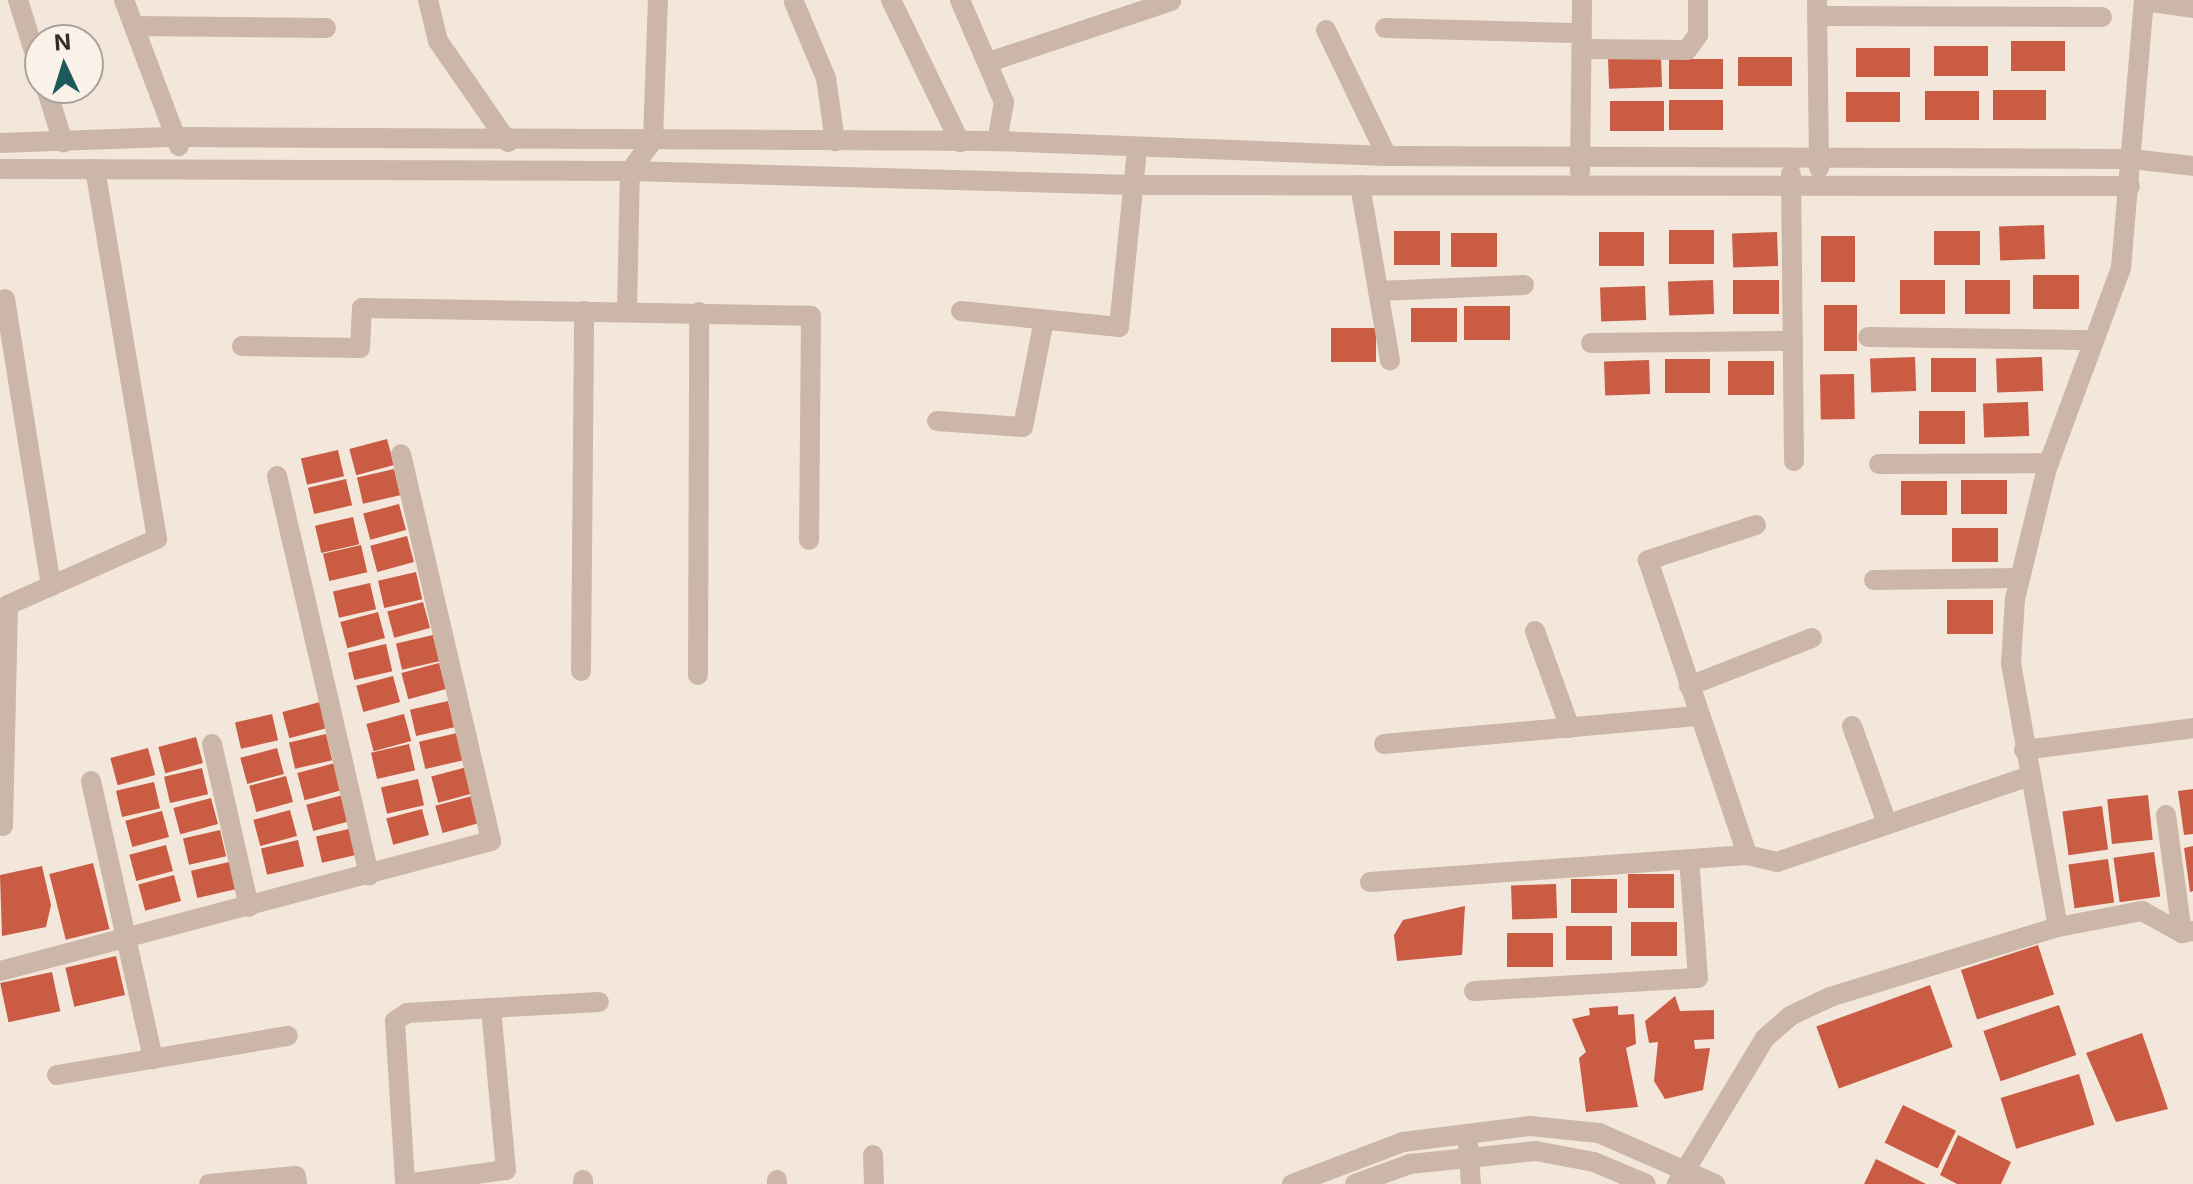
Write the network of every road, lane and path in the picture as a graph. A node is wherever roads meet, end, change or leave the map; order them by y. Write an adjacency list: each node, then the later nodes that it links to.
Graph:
1 (18, 0): 15 (street)
2 (124, 0): 16 (street)
3 (428, 0): 28 (street)
4 (658, 0): 24 (street)
5 (891, 0): 29 (street)
6 (960, 0): 21 (street)
7 (1582, 0): 20 (street)
8 (1698, 0): 20 (street)
9 (1171, 1): 21 (street)
10 (2144, 1): 13 (street); 36 (street)
11 (794, 2): 25 (street)
12 (1817, 8): 14 (street); 33 (street)
13 (2193, 8)
14 (2102, 17)
15 (26, 24)
16 (134, 26): 17 (street); 23 (street)
17 (326, 28)
18 (1385, 28): 20 (street)
19 (1326, 30): 32 (street)
20 (1582, 41): 34 (street)
21 (989, 62): 26 (street)
22 (51, 104): 27 (street)
23 (176, 137): 27 (street); 28 (street); 38 (street)
24 (653, 140): 25 (street); 28 (street); 41 (street)
25 (835, 141): 29 (street)
26 (997, 141): 29 (street); 31 (street)
27 (63, 142): 30 (street)
28 (508, 142)
29 (960, 142)
30 (0, 143)
31 (1137, 149): 32 (street); 43 (street)
32 (1387, 156): 34 (street)
33 (1819, 157): 35 (street); 36 (street); 45 (street)
34 (1580, 158): 35 (street); 42 (street)
35 (1791, 158): 46 (street)
36 (2132, 159): 37 (street); 47 (street)
37 (2193, 166)
38 (186, 167): 40 (street); 41 (street)
39 (0, 169): 40 (street)
40 (95, 169): 72 (street)
41 (630, 171): 43 (street); 52 (street)
42 (1579, 184): 44 (street); 46 (street)
43 (1133, 185): 44 (street); 55 (street)
44 (1360, 185): 49 (street)
45 (1819, 185): 46 (street); 47 (street)
46 (1792, 186): 58 (street)
47 (2130, 186): 57 (street)
48 (1524, 285): 49 (street)
49 (1378, 291): 61 (street)
50 (5, 299): 72 (street)
51 (584, 311): 52 (street); 60 (street); 76 (street)
52 (627, 311): 54 (street)
53 (961, 311): 55 (street)
54 (699, 312): 69 (street); 77 (street)
55 (1044, 320): 62 (street)
56 (1868, 337): 57 (street)
57 (2094, 340): 65 (street)
58 (1793, 341): 59 (street); 64 (street)
59 (1591, 343)
60 (242, 346)
61 (1390, 360)
62 (937, 421)
63 (401, 454): 94 (street)
64 (1794, 461)
65 (2049, 463): 66 (street); 70 (street)
66 (1879, 464)
67 (277, 476): 94 (street)
68 (1756, 525): 78 (street)
69 (809, 540)
70 (2020, 578): 71 (street); 86 (street)
71 (1874, 580)
72 (51, 586): 73 (street)
73 (3, 622): 83 (street)
74 (1535, 631): 81 (street)
75 (1812, 638): 78 (street)
76 (581, 671)
77 (698, 675)
78 (1689, 686): 79 (street)
79 (1700, 716): 81 (street); 92 (street)
80 (1852, 726): 90 (street)
81 (1570, 728): 85 (street)
82 (2193, 728): 86 (street)
83 (2, 738): 91 (street)
84 (212, 744): 96 (street)
85 (1384, 744)
86 (2024, 750): 87 (street)
87 (2027, 777): 90 (street); 97 (street)
88 (91, 781): 99 (street)
89 (2166, 815): 98 (street)
90 (1887, 823): 92 (street)
91 (3, 826)
92 (1747, 855): 93 (street)
93 (1689, 859): 95 (street); 101 (street)
94 (369, 876): 96 (street)
95 (1370, 882)
96 (249, 907): 99 (street)
97 (2058, 927): 98 (street); 110 (street)
98 (2187, 932)
99 (126, 938): 100 (street); 105 (street)
100 (0, 971)
101 (1474, 991)
102 (599, 1002): 103 (street)
103 (491, 1008): 111 (street); 111 (street)
104 (288, 1036): 105 (street)
105 (153, 1059): 106 (street)
106 (57, 1075)
107 (1466, 1129): 109 (street); 110 (street); 115 (street)
108 (873, 1155): 114 (street)
109 (1469, 1155): 116 (street); 117 (street); 118 (street)
110 (1682, 1177): 119 (street)
111 (406, 1183)
112 (209, 1184): 113 (street)
113 (297, 1184)
114 (874, 1184)
115 (1292, 1184)
116 (1355, 1184)
117 (1471, 1184)
118 (1646, 1184)
119 (1715, 1184)

